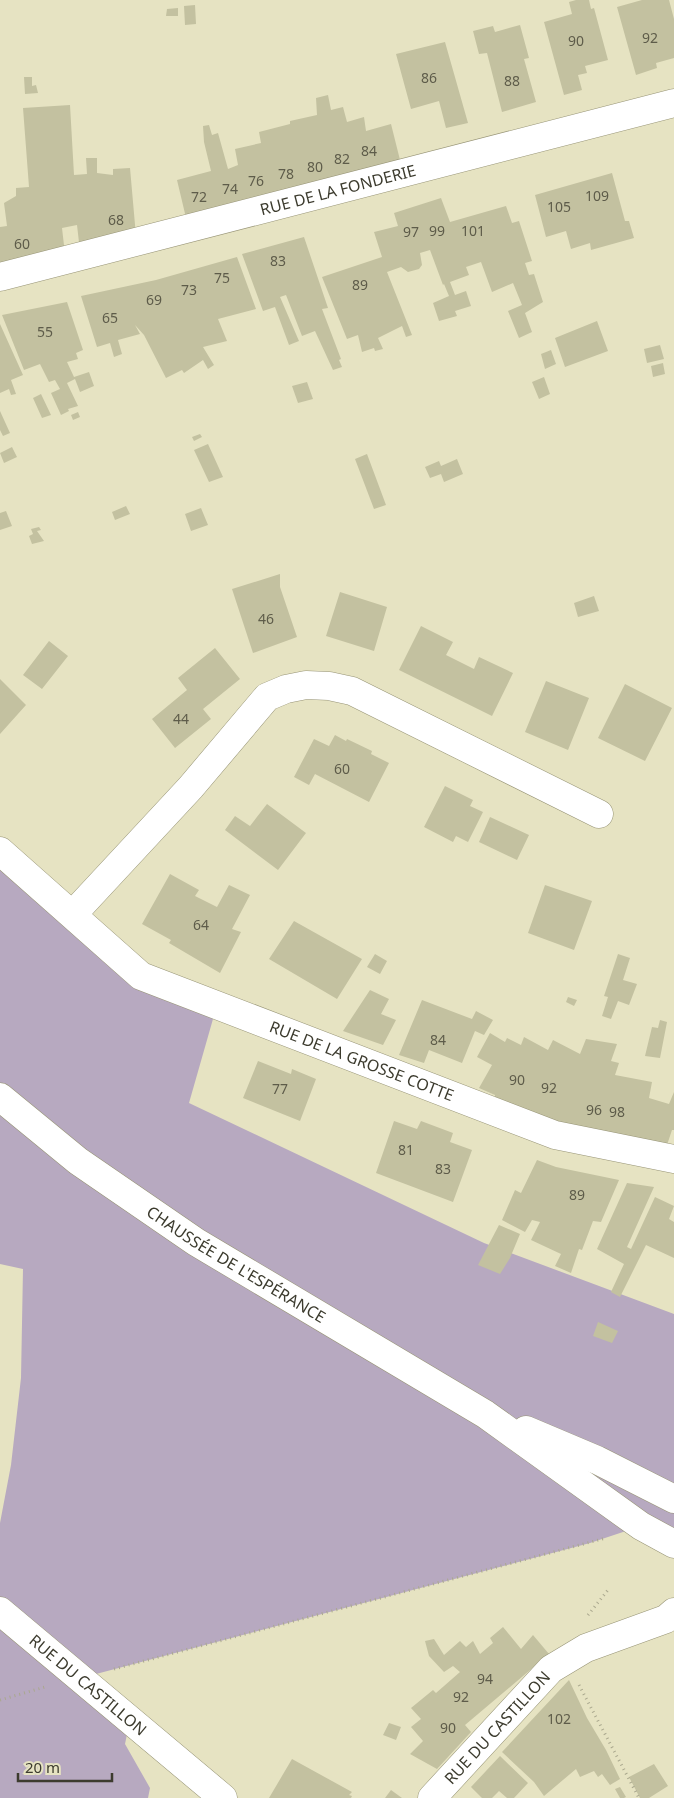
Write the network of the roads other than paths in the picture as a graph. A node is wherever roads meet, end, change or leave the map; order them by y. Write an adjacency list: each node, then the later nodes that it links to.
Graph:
1 (674, 103): 2 (street, RUE DE LA FONDERIE)
2 (0, 276)
3 (599, 814): 5 (street)
4 (0, 851): 5 (street, RUE DE LA GROSSE COTTE)
5 (73, 914): 7 (street, RUE DE LA GROSSE COTTE)
6 (0, 1097): 8 (street, CHAUSSÉE DE L'ESPÉRANCE)
7 (674, 1159)
8 (485, 1414): 9 (street); 10 (street)
9 (674, 1499)
10 (674, 1544)
11 (0, 1611): 13 (street, RUE DU CASTILLON)
12 (674, 1612): 14 (street, RUE DU CASTILLON)
13 (222, 1798)
14 (432, 1798)

